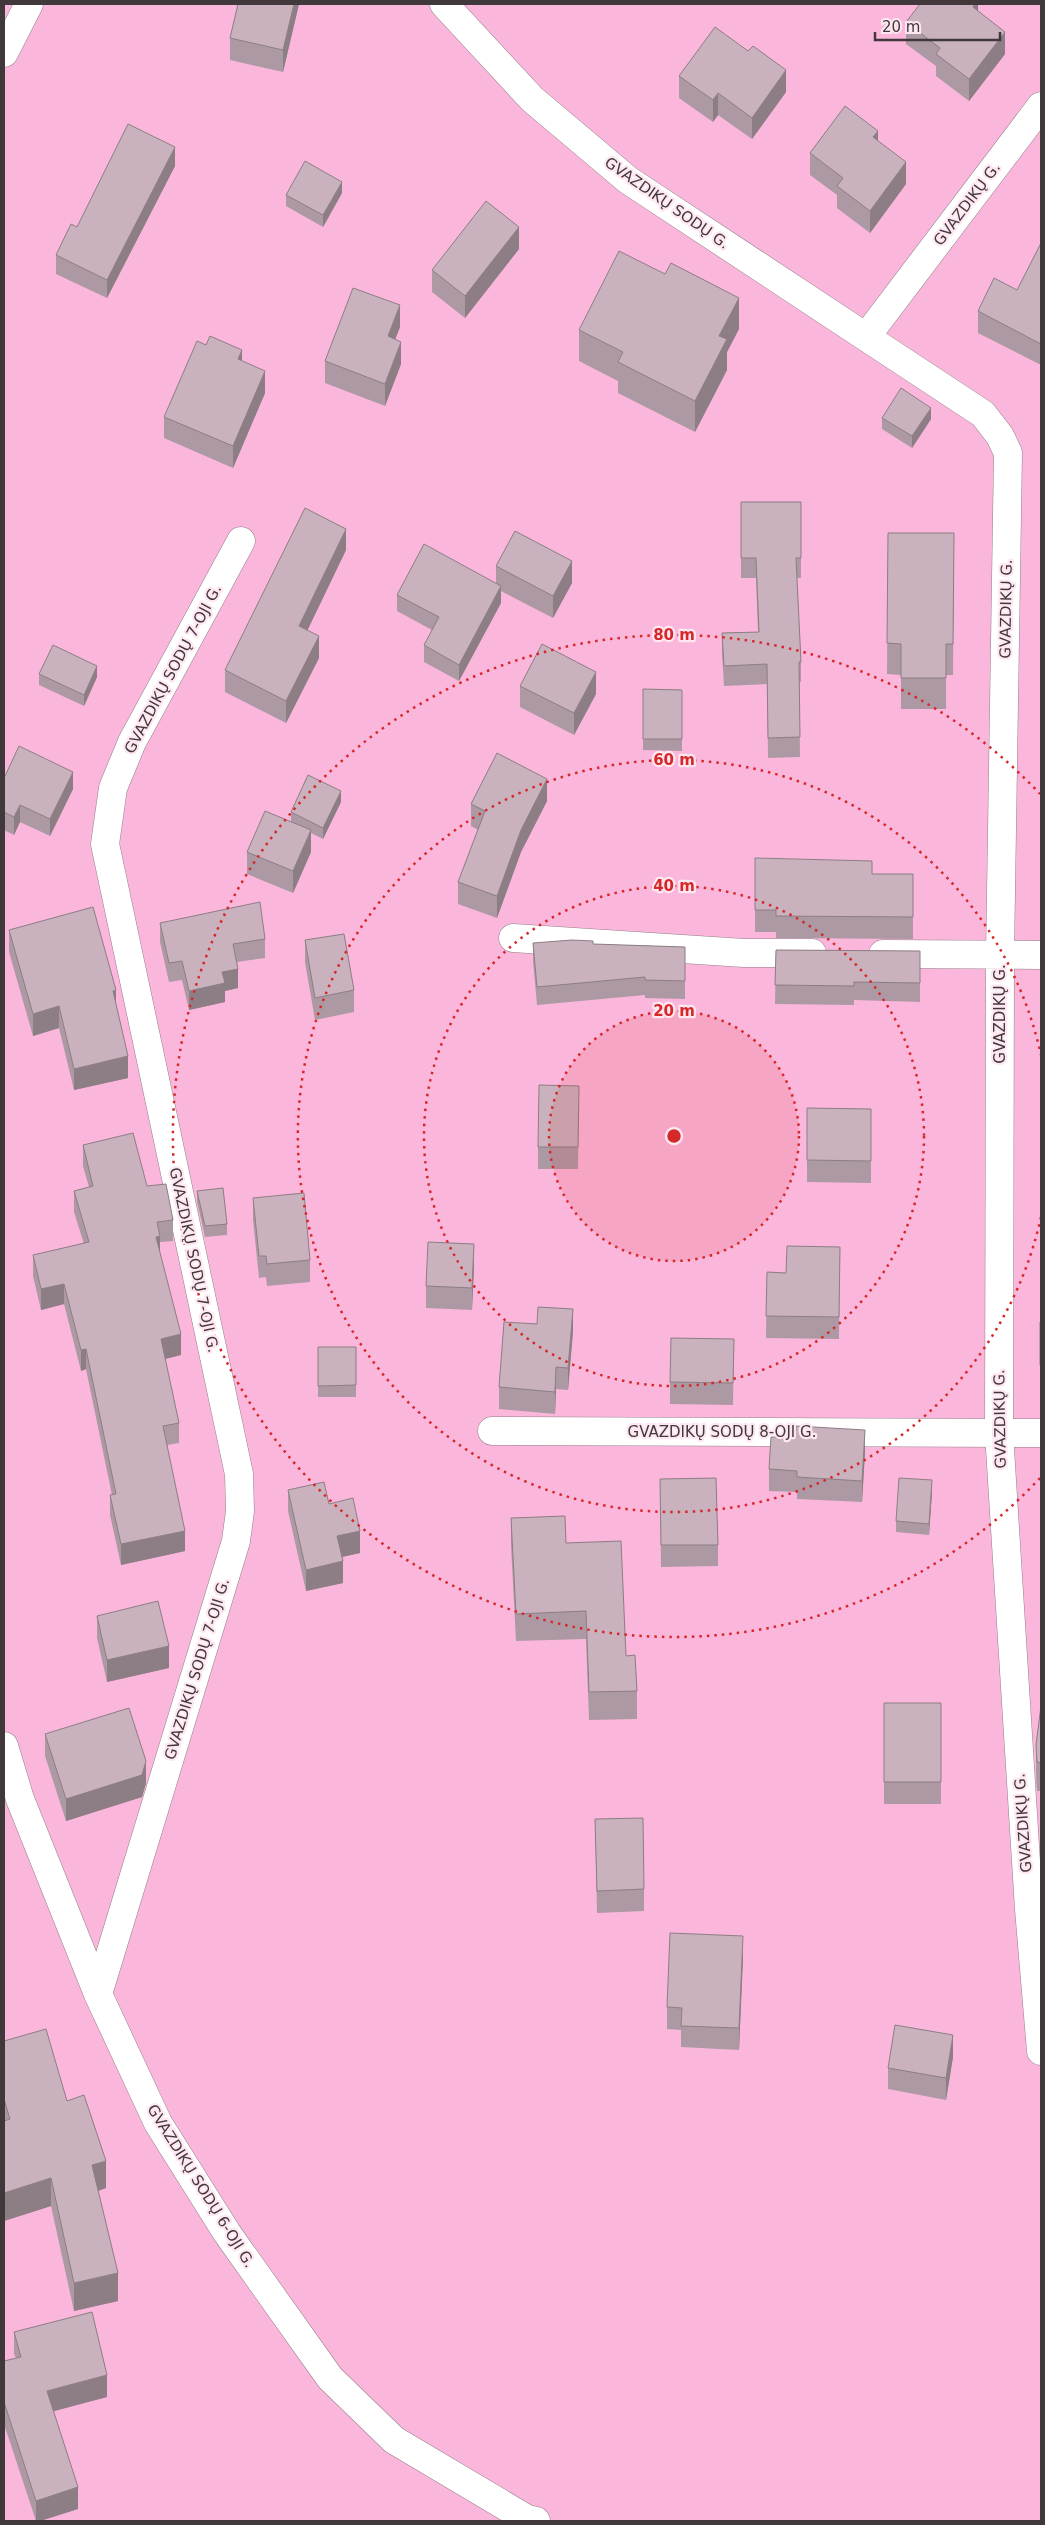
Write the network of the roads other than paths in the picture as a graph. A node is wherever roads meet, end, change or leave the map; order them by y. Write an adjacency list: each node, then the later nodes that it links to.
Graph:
1 (30, 4): 3 (street)
2 (444, 4): 5 (street, GVAZDIKŲ SODŲ G.)
3 (4, 53)
4 (1041, 106): 5 (street, GVAZDIKŲ G.)
5 (866, 337): 10 (street, GVAZDIKŲ G.)
6 (241, 541): 16 (street, GVAZDIKŲ SODŲ 7-OJI G.)
7 (513, 938): 8 (street)
8 (833, 953)
9 (862, 954): 10 (street)
10 (1000, 955): 11 (street); 13 (street, GVAZDIKŲ G.)
11 (1041, 955)
12 (492, 1430): 13 (street, GVAZDIKŲ SODŲ 8-OJI G.)
13 (999, 1433): 14 (street, GVAZDIKŲ SODŲ 8-OJI G.); 17 (street, GVAZDIKŲ G.)
14 (1041, 1433)
15 (4, 1746): 16 (street, GVAZDIKŲ SODŲ 6-OJI G.)
16 (98, 1994): 18 (street, GVAZDIKŲ SODŲ 6-OJI G.)
17 (1041, 2051)
18 (536, 2521)

